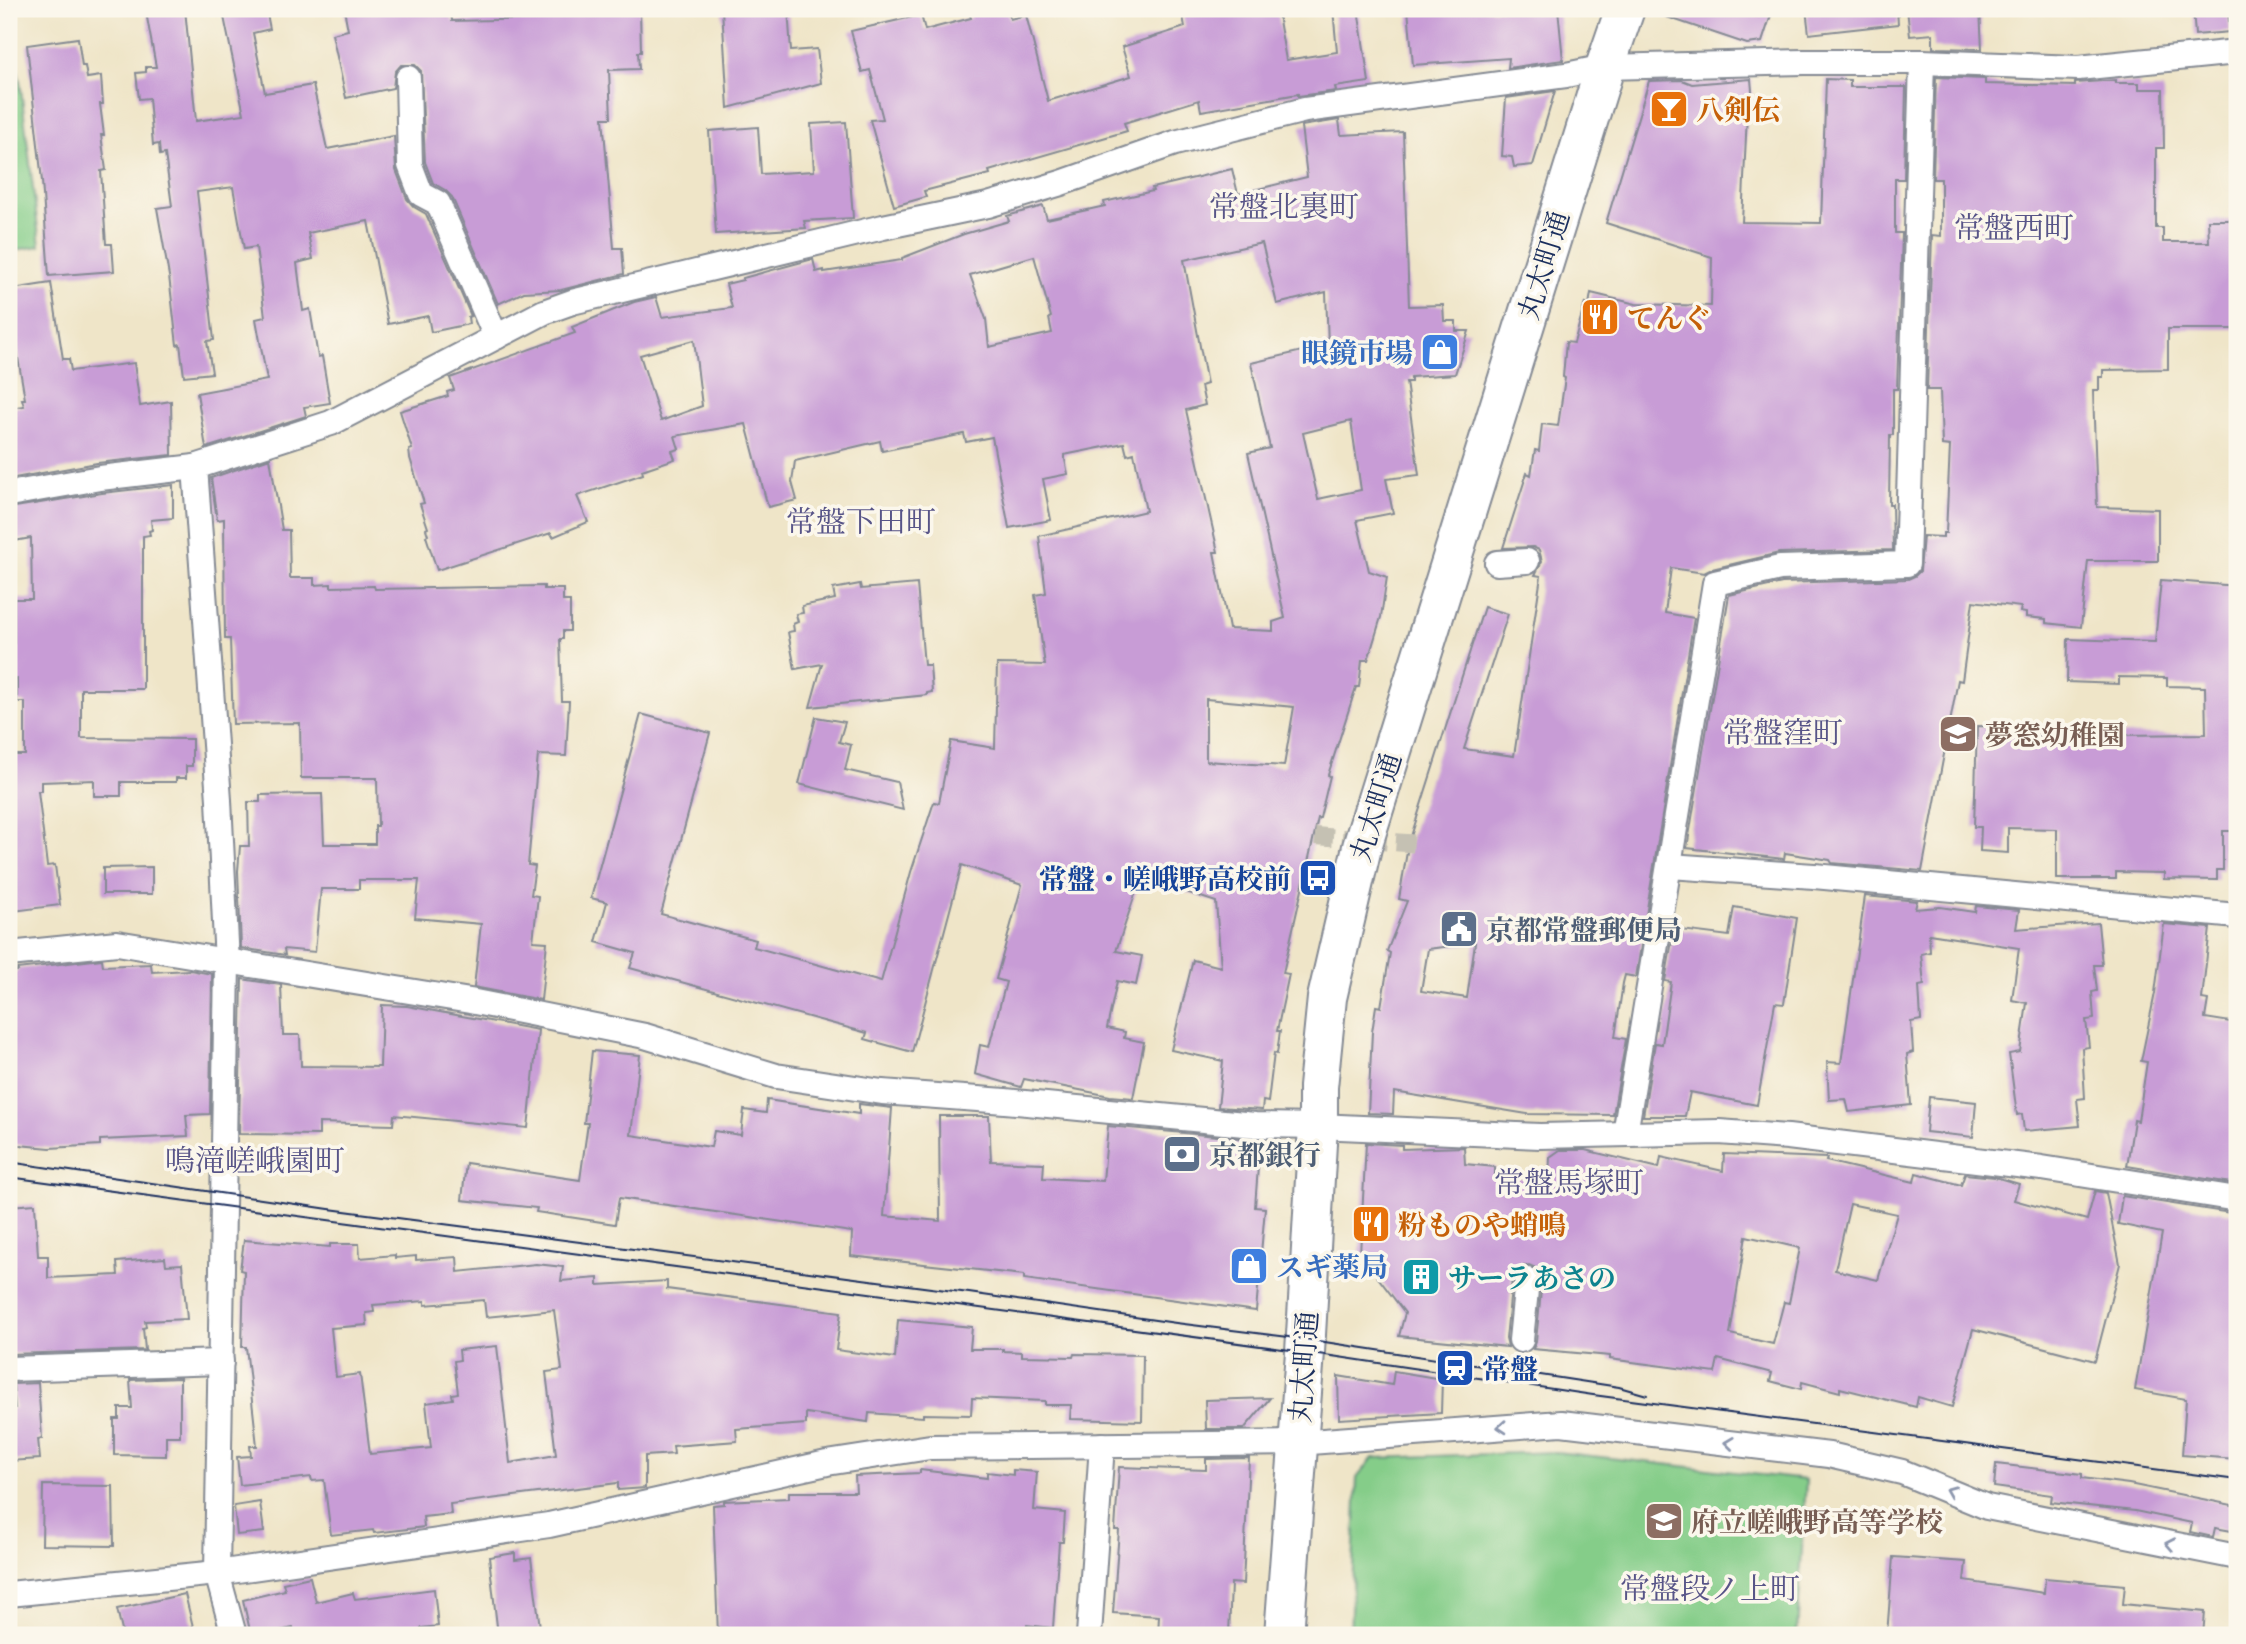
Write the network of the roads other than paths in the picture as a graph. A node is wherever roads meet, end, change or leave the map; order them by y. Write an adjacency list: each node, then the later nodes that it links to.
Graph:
1 (1625, 9): 4 (main road, 丸太町通)
2 (2237, 52): 3 (street)
3 (1922, 62): 4 (street); 11 (street)
4 (1605, 68): 6 (street); 15 (main road, 丸太町通)
5 (408, 78): 6 (street)
6 (496, 337): 7 (street)
7 (195, 467): 8 (street); 14 (street)
8 (9, 494)
9 (1527, 561): 10 (street)
10 (1497, 563)
11 (1670, 866): 12 (street); 16 (street)
12 (2237, 916)
13 (9, 954): 14 (street)
14 (227, 962): 15 (street); 20 (street)
15 (1318, 1126): 16 (street); 22 (main road, 丸太町通)
16 (1625, 1134): 17 (street)
17 (2237, 1199)
18 (1527, 1280): 19 (street)
19 (1521, 1340)
20 (221, 1362): 21 (street); 25 (street)
21 (9, 1369)
22 (1297, 1443): 23 (street); 24 (street, one-way to 22); 29 (main road, 丸太町通)
23 (1102, 1445): 25 (street); 28 (street)
24 (2237, 1557)
25 (217, 1573): 26 (street); 27 (street)
26 (9, 1594)
27 (234, 1635)
28 (1089, 1635)
29 (1284, 1635)

